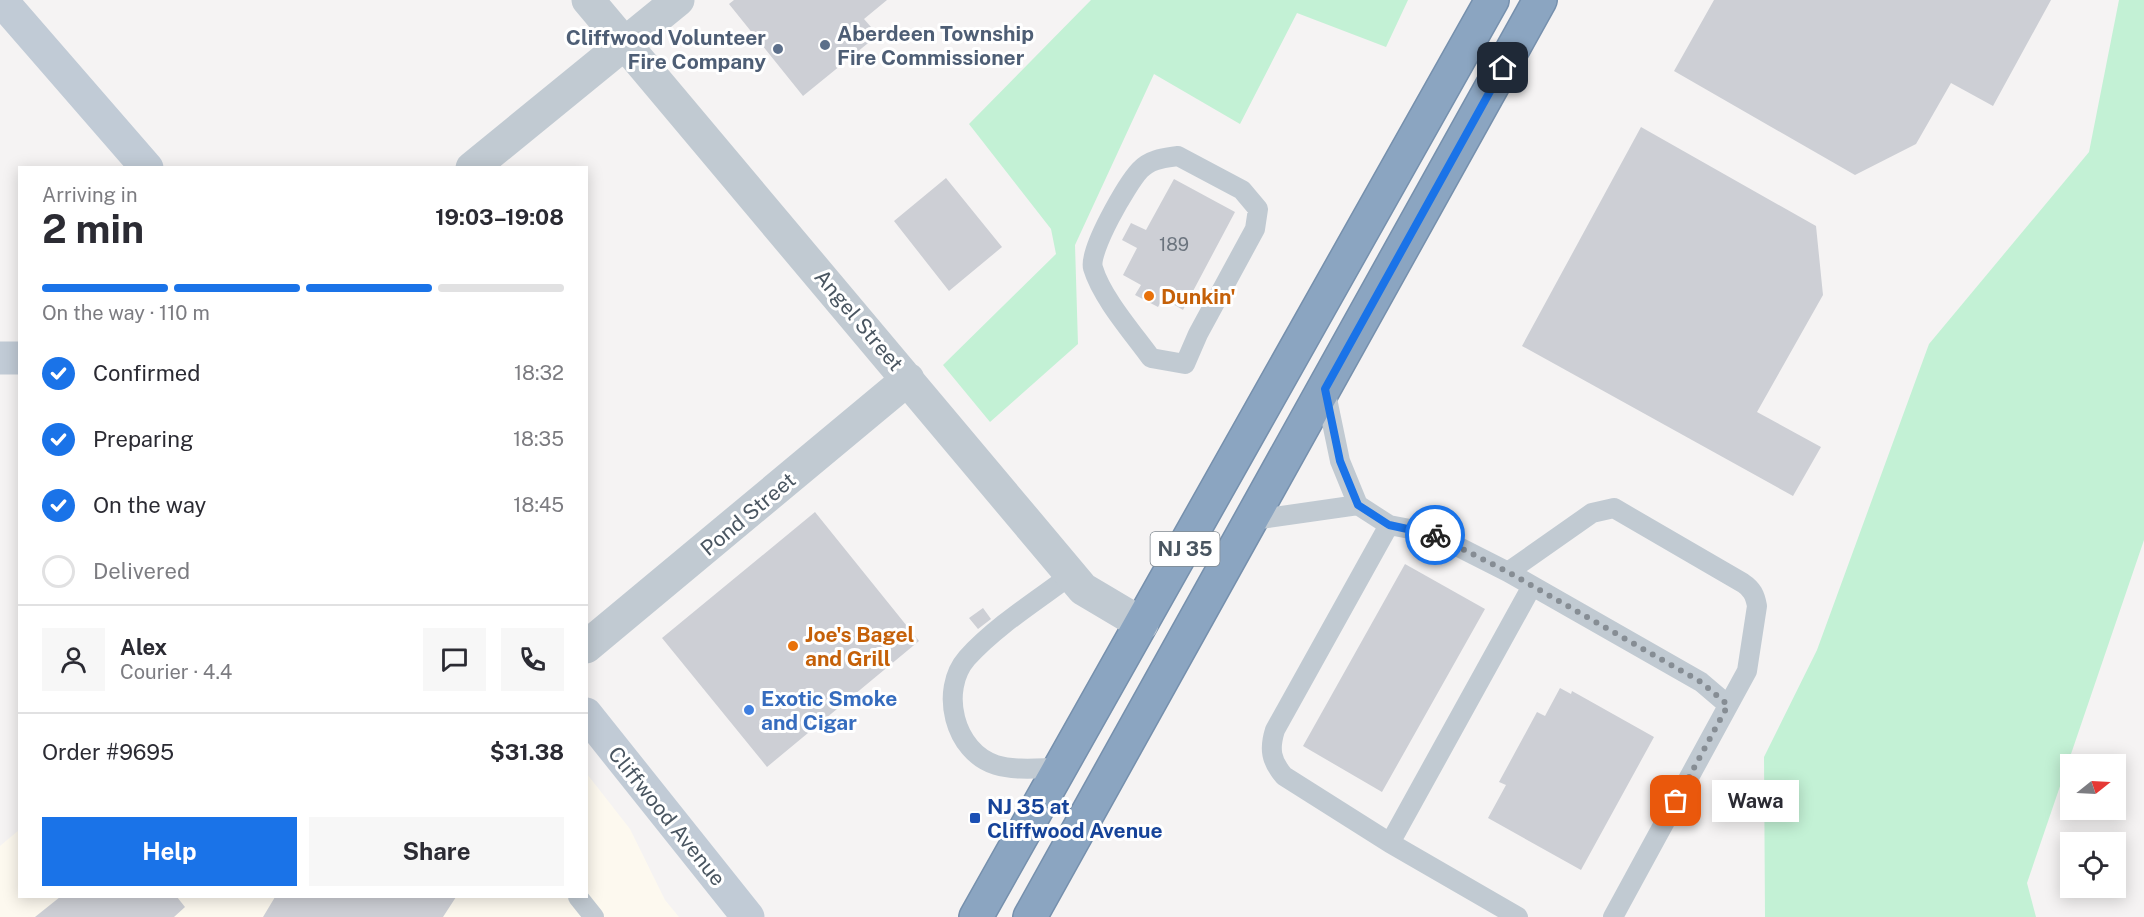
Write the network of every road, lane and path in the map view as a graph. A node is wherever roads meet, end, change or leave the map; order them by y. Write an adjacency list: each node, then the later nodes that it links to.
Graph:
1 (1, 0): 7 (main road)
2 (588, 0): 6 (street, Angel Street)
3 (678, 0): 6 (street)
4 (1492, 0): 20 (highway, NJ 35)
5 (1540, 0): 13 (highway, NJ 35)
6 (624, 44): 8 (street); 12 (street, Angel Street)
7 (145, 166)
8 (474, 166)
9 (0, 358): 10 (main road)
10 (18, 358)
11 (1151, 358): 11 (lane)
12 (908, 379): 18 (street, Angel Street); 21 (street, Pond Street)
13 (1325, 389): 14 (lane); 15 (highway, NJ 35)
14 (1358, 505): 15 (lane); 16 (lane)
15 (1252, 520): 30 (highway, NJ 35)
16 (1389, 525): 17 (lane); 25 (lane)
17 (1508, 572): 19 (lane); 22 (lane)
18 (1071, 574): 20 (street, Angel Street); 24 (lane)
19 (1532, 586): 22 (lane); 25 (lane)
20 (1142, 624): 24 (highway, NJ 35)
21 (588, 645)
22 (1728, 705): 32 (lane)
23 (588, 717): 28 (main road, Cliffwood Avenue)
24 (1061, 768): 29 (highway, NJ 35)
25 (1390, 843): 31 (lane)
26 (579, 898): 27 (lane)
27 (594, 917)
28 (748, 917)
29 (976, 917)
30 (1030, 917)
31 (1518, 917)
32 (1613, 917)

